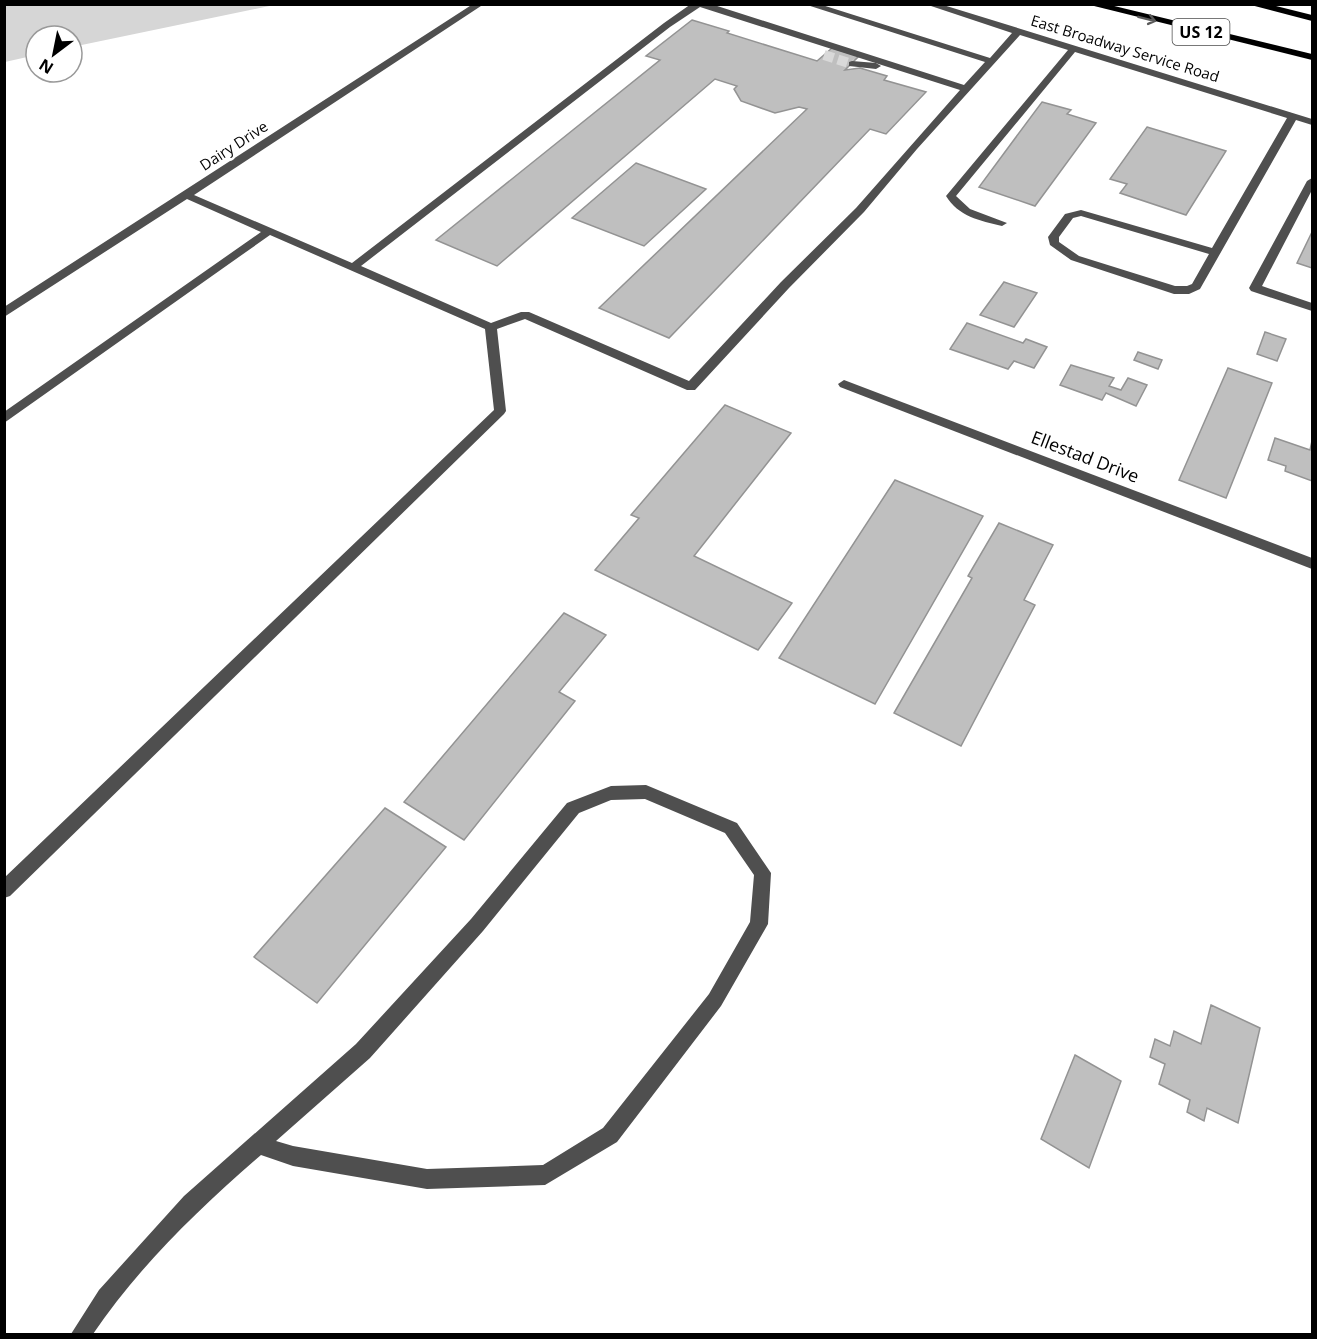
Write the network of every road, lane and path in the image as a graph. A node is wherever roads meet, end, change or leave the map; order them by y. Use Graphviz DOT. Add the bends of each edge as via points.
graph roads {
  1 [pos="480,4"];
  2 [pos="699,4"];
  3 [pos="808,4"];
  4 [pos="929,4"];
  5 [pos="1090,4"];
  6 [pos="1252,4"];
  7 [pos="1312,18"];
  8 [pos="1018,32"];
  9 [pos="811,40"];
  10 [pos="1073,49"];
  11 [pos="824,55"];
  12 [pos="1312,57"];
  13 [pos="991,61"];
  14 [pos="884,63"];
  15 [pos="852,64"];
  16 [pos="967,89"];
  17 [pos="1293,116"];
  18 [pos="1312,122"];
  19 [pos="1312,182"];
  20 [pos="186,195"];
  21 [pos="1002,223"];
  22 [pos="268,231"];
  23 [pos="1216,253"];
  24 [pos="353,267"];
  25 [pos="1312,307"];
  26 [pos="4,313"];
  27 [pos="491,327"];
  28 [pos="844,384"];
  29 [pos="4,419"];
  30 [pos="1312,564"];
  31 [pos="4,890"];
  32 [pos="258,1143"];
  33 [pos="81,1335"];
  1 -- 20 [label="street, Dairy Drive"];
  2 -- 9 [label="street"];
  2 -- 24 [label="street"];
  3 -- 13 [label="street"];
  4 -- 8 [label="street, East Broadway Service Road"];
  5 -- 12 [label="highway, US 12, one-way"];
  6 -- 7 [label="highway, US 12"];
  8 -- 10 [label="street, East Broadway Service Road"];
  8 -- 13 [label="street"];
  9 -- 11 [label="street"];
  9 -- 14 [label="street"];
  10 -- 17 [label="street, East Broadway Service Road"];
  10 -- 21 [label="street" via="951,196 963,210"];
  13 -- 16 [label="street"];
  14 -- 15 [label="street"];
  14 -- 16 [label="street"];
  16 -- 27 [label="street" via="860,210 691,387 525,315"];
  17 -- 18 [label="street, East Broadway Service Road"];
  17 -- 23 [label="street"];
  19 -- 25 [label="street" via="1256,288"];
  20 -- 22 [label="street"];
  20 -- 26 [label="street, Dairy Drive"];
  22 -- 24 [label="street"];
  22 -- 29 [label="street"];
  23 -- 23 [label="street" via="1197,286 1174,290 1076,258 1062,251 1053,237 1070,216 1081,213"];
  24 -- 27 [label="street"];
  27 -- 31 [label="street" via="500,411"];
  28 -- 30 [label="street, Ellestad Drive"];
  32 -- 32 [label="street" via="363,1051 477,925 573,808 611,794 646,792 731,828 763,873 759,924 715,1000 610,1135 545,1175 427,1179 293,1156"];
  32 -- 33 [label="street" via="191,1203 105,1297"];
}
